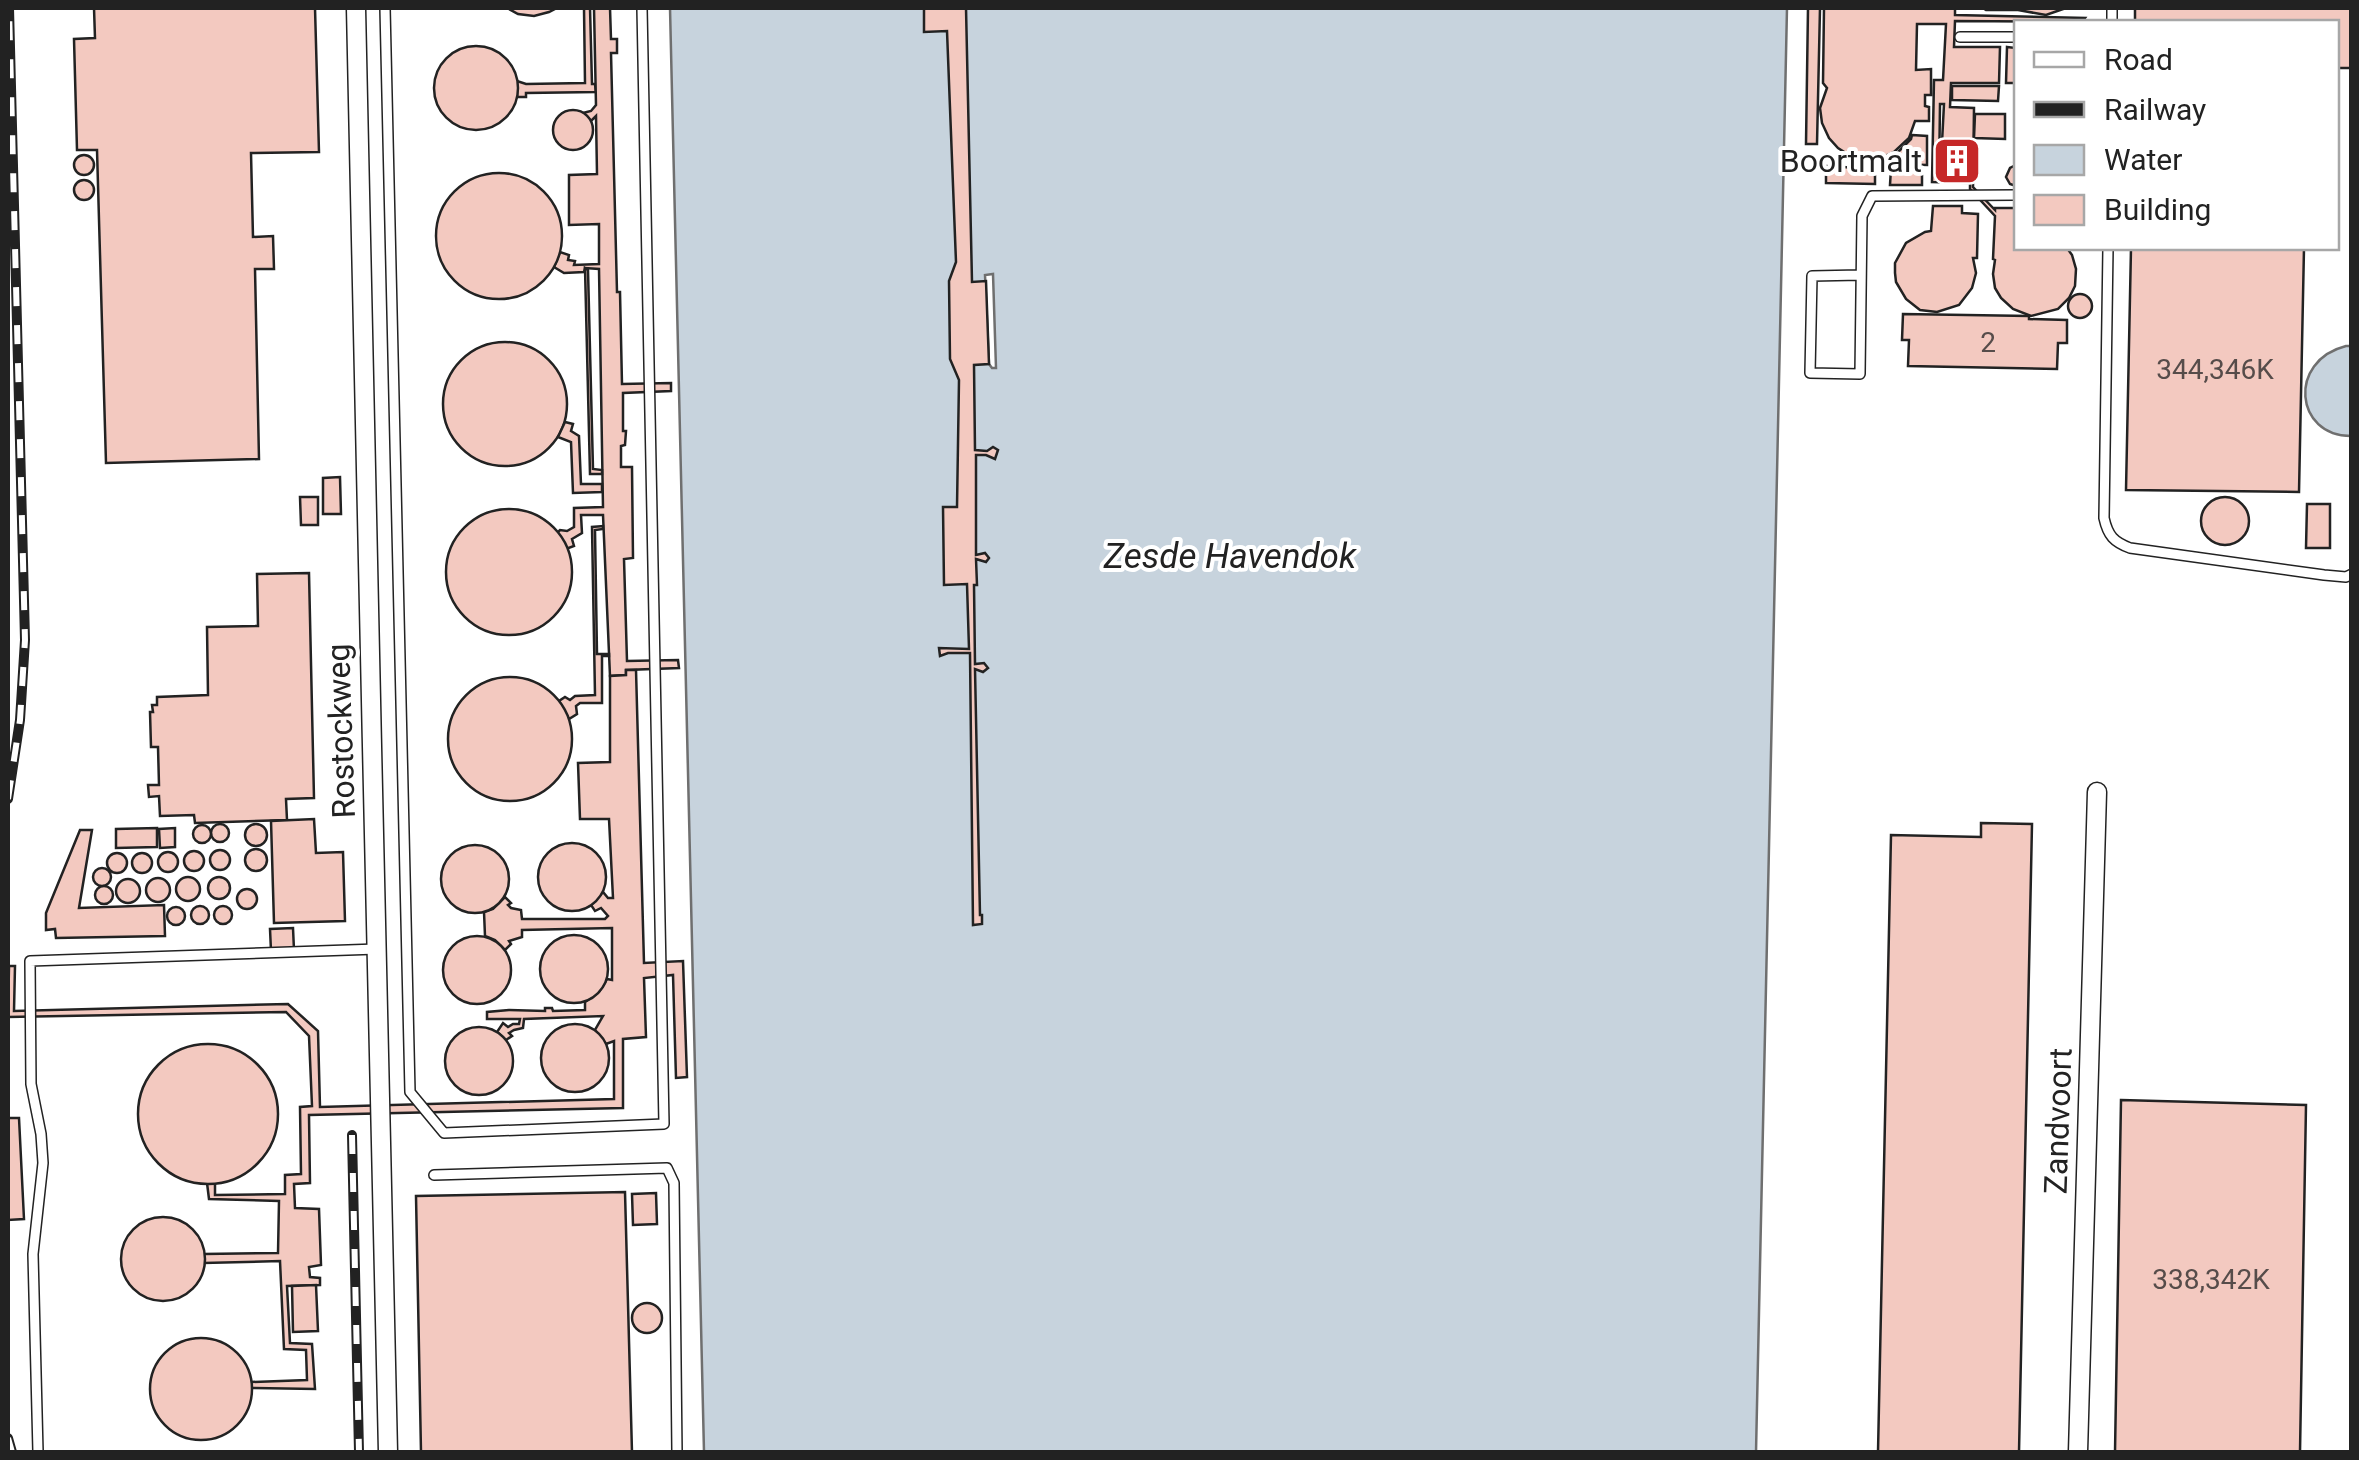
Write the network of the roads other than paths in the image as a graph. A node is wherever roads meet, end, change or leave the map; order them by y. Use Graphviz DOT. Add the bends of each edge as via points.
graph roads {
  1 [pos="356,8"];
  2 [pos="385,8"];
  3 [pos="642,8"];
  4 [pos="1960,36"];
  5 [pos="2014,36"];
  6 [pos="2014,195"];
  7 [pos="2108,250"];
  8 [pos="1860,275"];
  9 [pos="2352,574"];
  10 [pos="2097,792"];
  11 [pos="377,949"];
  12 [pos="434,1176"];
  13 [pos="38,1452"];
  14 [pos="388,1452"];
  15 [pos="677,1452"];
  16 [pos="2078,1452"];
  1 -- 11 [label="street, Rostockweg"];
  2 -- 3 [label="lane" via="410,1092 444,1133 664,1124"];
  4 -- 5 [label="lane"];
  6 -- 8 [label="lane" via="1872,196 1862,216"];
  7 -- 9 [label="lane" via="2107,532 2130,548"];
  8 -- 8 [label="lane" via="1812,276 1810,373 1860,374"];
  10 -- 16 [label="street, Zandvoort"];
  11 -- 13 [label="lane" via="30,961 31,1084 43,1164 34,1254"];
  11 -- 14 [label="street, Rostockweg"];
  12 -- 15 [label="lane" via="667,1168 674,1183"];
}
